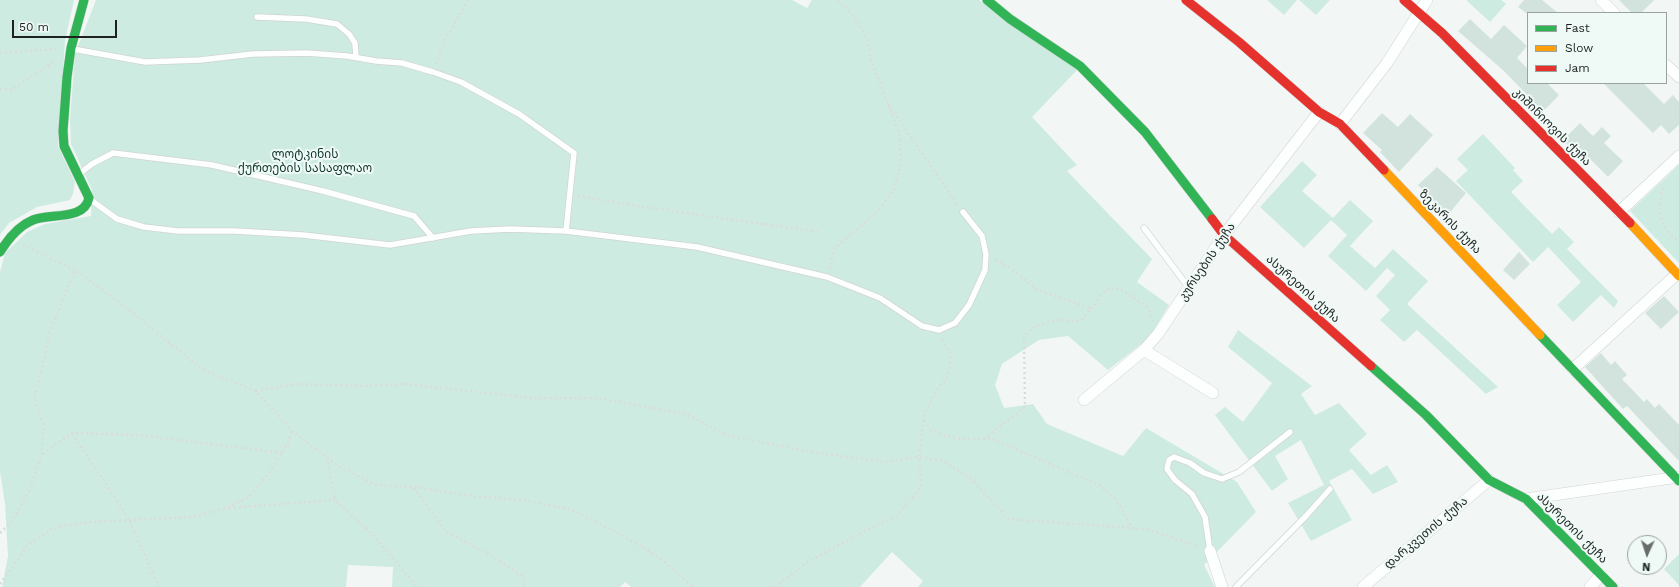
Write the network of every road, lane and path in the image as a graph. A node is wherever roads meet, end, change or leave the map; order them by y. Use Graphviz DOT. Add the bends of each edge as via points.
graph roads {
  1 [pos="84,0"];
  2 [pos="468,0"];
  3 [pos="838,0"];
  4 [pos="988,0"];
  5 [pos="1186,0"];
  6 [pos="1404,0"];
  7 [pos="1427,0"];
  8 [pos="1601,0"];
  9 [pos="1613,12"];
  10 [pos="1419,14"];
  11 [pos="257,17"];
  12 [pos="71,48"];
  13 [pos="0,53"];
  14 [pos="356,57"];
  15 [pos="1667,65"];
  16 [pos="433,72"];
  17 [pos="1679,78"];
  18 [pos="0,89"];
  19 [pos="885,100"];
  20 [pos="1319,112"];
  21 [pos="1340,124"];
  22 [pos="1679,156"];
  23 [pos="78,175"];
  24 [pos="1664,186"];
  25 [pos="570,194"];
  26 [pos="89,198"];
  27 [pos="963,212"];
  28 [pos="1619,212"];
  29 [pos="1144,228"];
  30 [pos="566,231"];
  31 [pos="820,232"];
  32 [pos="1224,235"];
  33 [pos="8,238"];
  34 [pos="433,238"];
  35 [pos="1679,242"];
  36 [pos="0,252"];
  37 [pos="986,254"];
  38 [pos="75,270"];
  39 [pos="1678,275"];
  40 [pos="827,277"];
  41 [pos="1189,288"];
  42 [pos="1092,309"];
  43 [pos="931,328"];
  44 [pos="1158,334"];
  45 [pos="1144,350"];
  46 [pos="1573,369"];
  47 [pos="256,391"];
  48 [pos="1213,393"];
  49 [pos="1084,400"];
  50 [pos="924,421"];
  51 [pos="292,431"];
  52 [pos="1290,432"];
  53 [pos="71,433"];
  54 [pos="984,439"];
  55 [pos="282,453"];
  56 [pos="42,454"];
  57 [pos="327,457"];
  58 [pos="919,457"];
  59 [pos="1678,479"];
  60 [pos="1489,480"];
  61 [pos="414,487"];
  62 [pos="1330,489"];
  63 [pos="1526,499"];
  64 [pos="335,500"];
  65 [pos="227,508"];
  66 [pos="129,520"];
  67 [pos="1132,528"];
  68 [pos="0,533"];
  69 [pos="1210,551"];
  70 [pos="1601,575"];
  71 [pos="0,584"];
  72 [pos="159,587"];
  73 [pos="417,587"];
  74 [pos="525,587"];
  75 [pos="693,587"];
  76 [pos="775,587"];
  77 [pos="1222,587"];
  78 [pos="1236,587"];
  79 [pos="1363,587"];
  80 [pos="1590,587"];
  81 [pos="1613,587"];
  1 -- 12 [label="street"];
  2 -- 16 [label="path" via="445,40"];
  3 -- 19 [label="path" via="854,16 868,40 871,60"];
  4 -- 32 [label="street, ასურეთის ქუჩა" via="1010,19 1080,66 1145,132"];
  5 -- 20 [label="street, ზეკარის ქუჩა" via="1239,42"];
  6 -- 10 [label="street, კიშინიოვის ქუჩა"];
  7 -- 10 [label="street"];
  8 -- 9 [label="street"];
  10 -- 21 [label="street" via="1387,63"];
  10 -- 28 [label="street, კიშინიოვის ქუჩა" via="1442,33"];
  11 -- 14 [label="lane" via="306,19 337,24 355,43"];
  12 -- 13 [label="path"];
  12 -- 14 [label="lane" via="145,62 307,52"];
  12 -- 18 [label="path" via="11,90"];
  12 -- 23 [label="street" via="63,131 64,146"];
  14 -- 16 [label="lane" via="402,63"];
  15 -- 17 [label="street"];
  16 -- 25 [label="lane" via="461,82 519,114 574,153"];
  19 -- 27 [label="path"];
  19 -- 40 [label="path" via="899,133 901,163 894,189 878,211 835,248"];
  20 -- 21 [label="street, ზეკარის ქუჩა"];
  20 -- 32 [label="street, კურსების ქუჩა"];
  21 -- 46 [label="street, ზეკარის ქუჩა"];
  22 -- 28 [label="street"];
  23 -- 26 [label="street"];
  23 -- 34 [label="lane" via="113,153 212,165 414,216"];
  24 -- 35 [label="path" via="1660,204 1661,217 1665,228"];
  25 -- 30 [label="lane"];
  25 -- 31 [label="path"];
  26 -- 33 [label="street" via="88,205 83,210 28,222"];
  26 -- 34 [label="lane" via="117,219 151,228 303,235 390,245"];
  27 -- 37 [label="lane" via="982,236"];
  28 -- 39 [label="street, კიშინიოვის ქუჩა"];
  29 -- 41 [label="lane"];
  30 -- 34 [label="lane" via="471,231"];
  30 -- 40 [label="lane" via="697,247"];
  32 -- 41 [label="street, კურსების ქუჩა"];
  32 -- 60 [label="street, ასურეთის ქუჩა" via="1426,415"];
  33 -- 36 [label="street"];
  33 -- 38 [label="path"];
  37 -- 42 [label="path" via="1038,290"];
  37 -- 43 [label="lane" via="985,270 969,305 955,323 940,330"];
  38 -- 47 [label="path" via="203,370"];
  38 -- 56 [label="path" via="49,334 34,398 44,426"];
  39 -- 46 [label="street"];
  40 -- 43 [label="lane" via="880,298 922,326"];
  41 -- 44 [label="street, კურსების ქუჩა"];
  42 -- 44 [label="path" via="1100,295 1111,287 1124,291 1147,307"];
  42 -- 54 [label="path" via="1080,321 1054,320 1032,328 1024,338 1025,407"];
  43 -- 50 [label="path" via="951,355 948,376 924,414"];
  44 -- 45 [label="street, კურსების ქუჩა"];
  45 -- 48 [label="street"];
  45 -- 49 [label="street, კურსების ქუჩა"];
  46 -- 59 [label="street, ზეკარის ქუჩა"];
  47 -- 51 [label="path"];
  47 -- 58 [label="path" via="295,384 406,384 531,398 597,398 686,414 729,436 817,453 887,462"];
  50 -- 54 [label="path" via="931,430 945,436"];
  50 -- 58 [label="path"];
  51 -- 55 [label="path"];
  51 -- 57 [label="path"];
  52 -- 69 [label="lane" via="1239,472 1222,479 1204,473 1190,463 1174,457 1169,460 1167,469 1175,480 1192,494 1205,517"];
  53 -- 55 [label="path" via="137,434"];
  53 -- 56 [label="path"];
  53 -- 66 [label="path"];
  54 -- 67 [label="path" via="992,439 1100,486 1116,500"];
  55 -- 65 [label="path" via="272,470 249,497"];
  56 -- 68 [label="path" via="29,491 13,520"];
  57 -- 61 [label="path" via="343,469 376,486"];
  57 -- 64 [label="path"];
  58 -- 67 [label="path" via="943,461 970,478 1008,519"];
  58 -- 76 [label="path" via="921,487 896,516 806,563"];
  59 -- 63 [label="street"];
  60 -- 63 [label="street, ასურეთის ქუჩა"];
  60 -- 79 [label="street, დარკვეთის ქუჩა"];
  61 -- 74 [label="path" via="446,532 492,556 522,576"];
  61 -- 75 [label="path" via="522,500 570,509 656,555"];
  62 -- 78 [label="lane"];
  63 -- 70 [label="street, ასურეთის ქუჩა"];
  64 -- 65 [label="path"];
  64 -- 73 [label="path" via="372,534"];
  65 -- 66 [label="path" via="191,517"];
  66 -- 71 [label="path" via="89,522 53,528 28,546"];
  66 -- 72 [label="path"];
  67 -- 69 [label="path" via="1147,529"];
  69 -- 77 [label="street"];
  70 -- 80 [label="street"];
  70 -- 81 [label="street, ასურეთის ქუჩა"];
}
